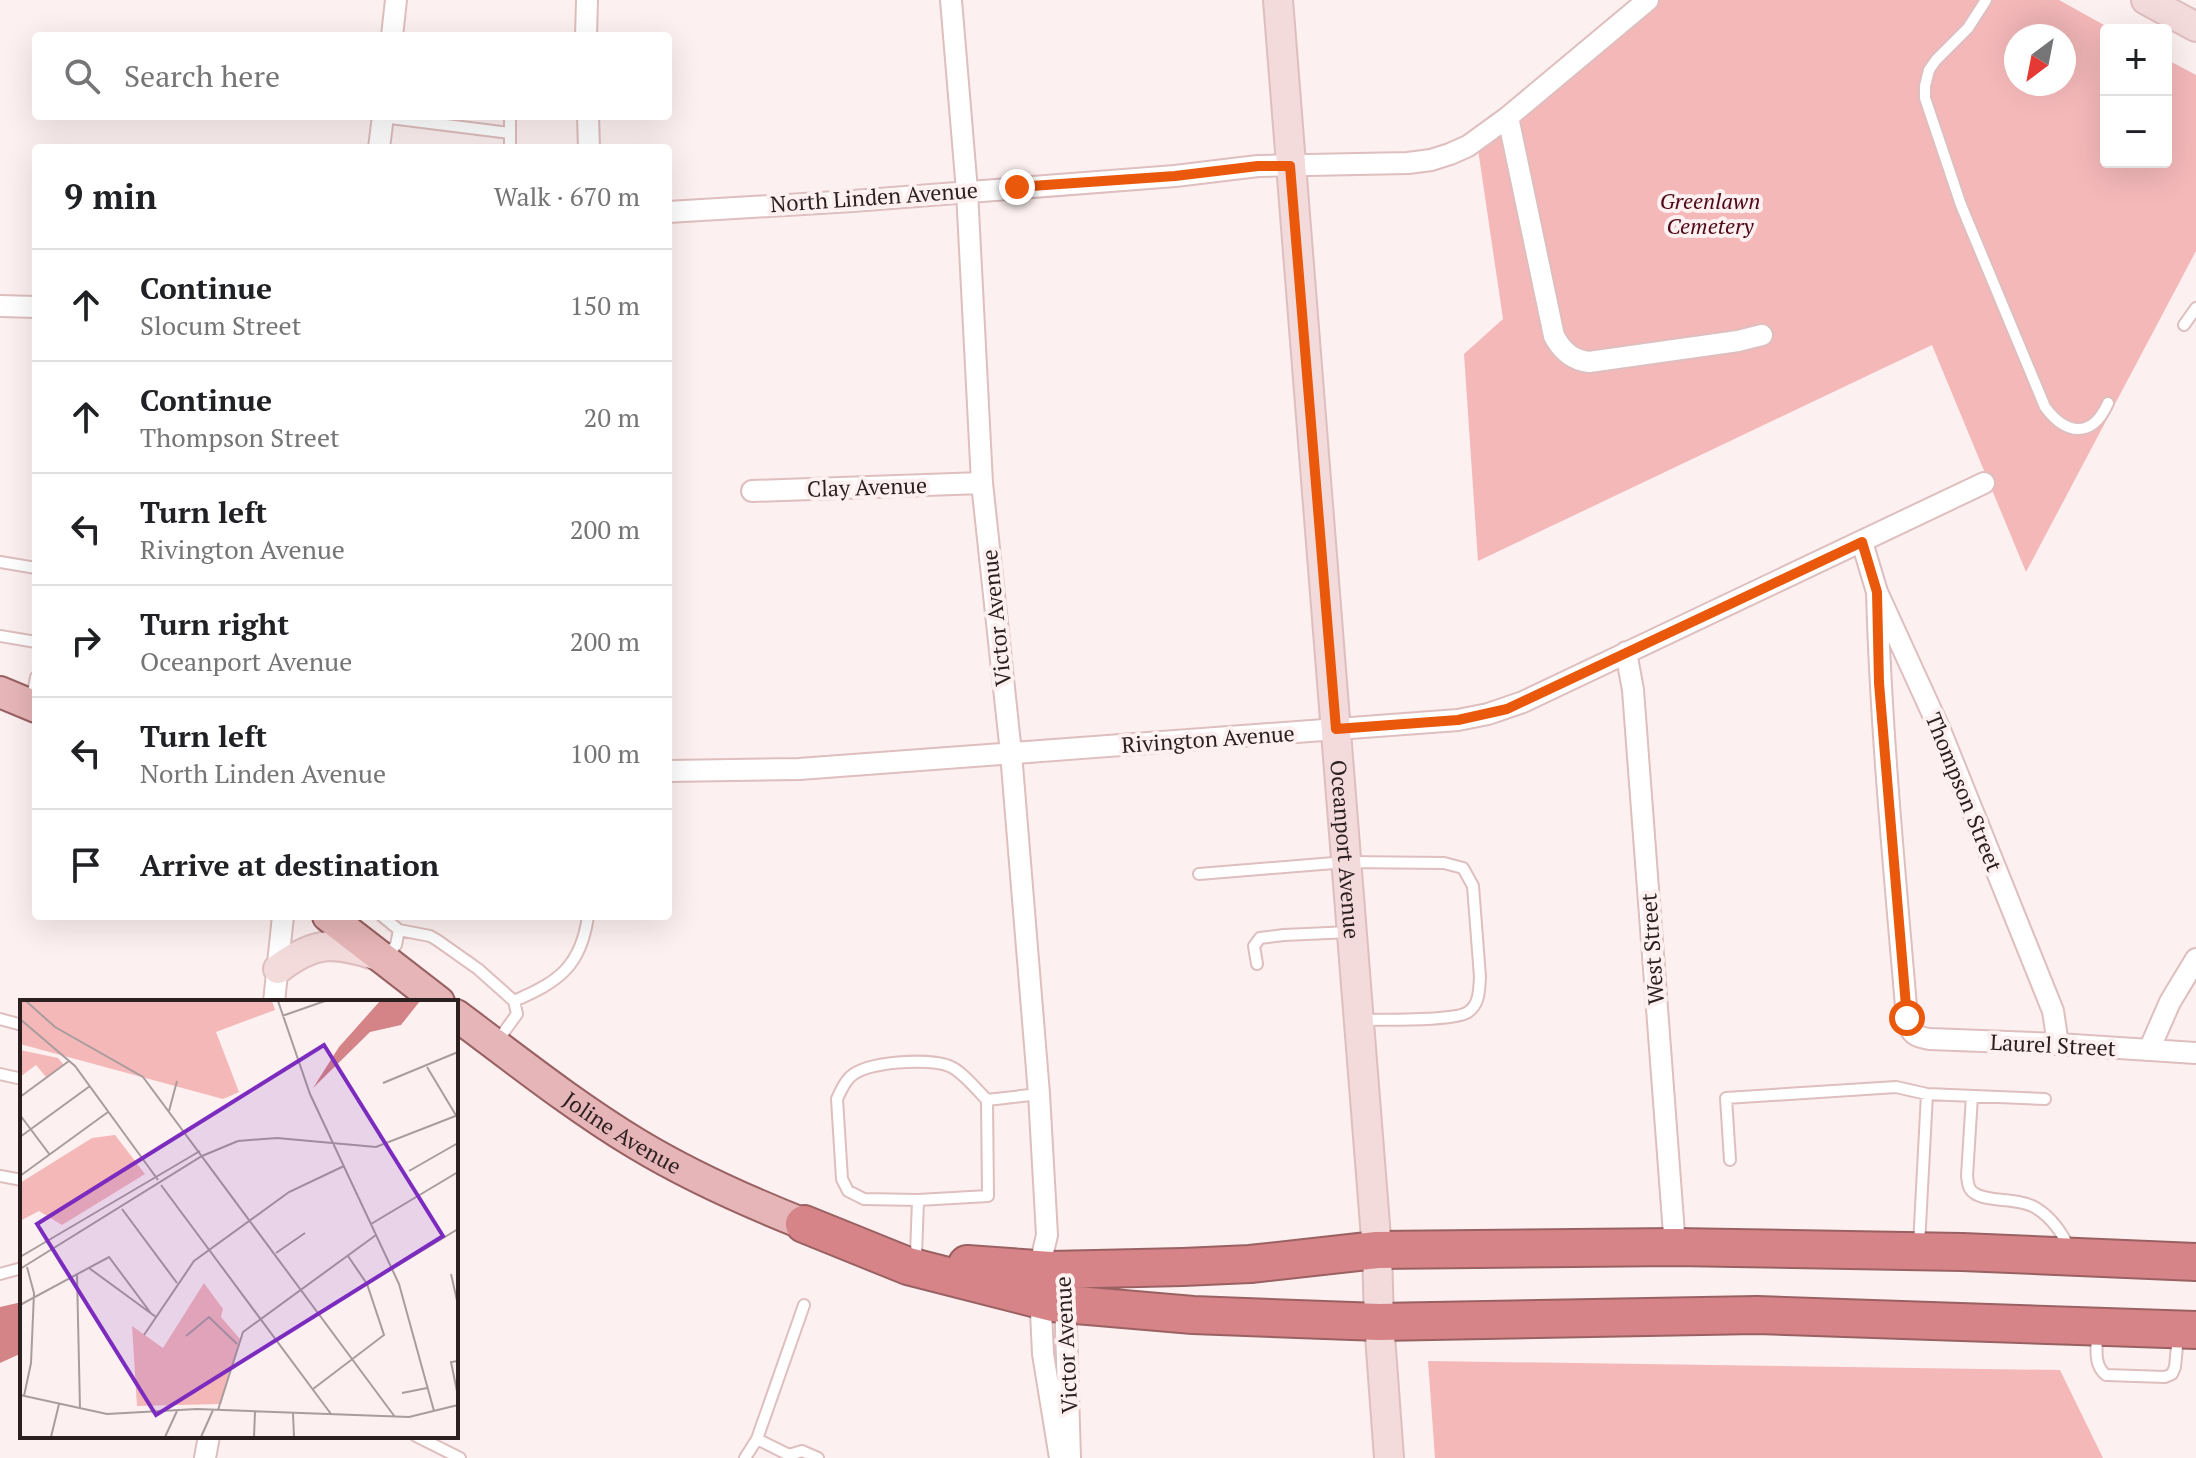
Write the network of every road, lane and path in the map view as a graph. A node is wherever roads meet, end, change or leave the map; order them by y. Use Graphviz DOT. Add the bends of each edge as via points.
graph roads {
  1 [pos="396,0"];
  2 [pos="587,0"];
  3 [pos="951,0"];
  4 [pos="1278,0"];
  5 [pos="1648,0"];
  6 [pos="1986,0"];
  7 [pos="2146,0"];
  8 [pos="2196,27"];
  9 [pos="392,32"];
  10 [pos="586,32"];
  11 [pos="1508,117"];
  12 [pos="382,120"];
  13 [pos="412,120"];
  14 [pos="510,120"];
  15 [pos="588,120"];
  16 [pos="510,133"];
  17 [pos="379,144"];
  18 [pos="510,144"];
  19 [pos="589,144"];
  20 [pos="1290,166"];
  21 [pos="967,191"];
  22 [pos="672,212"];
  23 [pos="0,306"];
  24 [pos="32,307"];
  25 [pos="2196,308"];
  26 [pos="2184,325"];
  27 [pos="1762,335"];
  28 [pos="2108,403"];
  29 [pos="982,483"];
  30 [pos="1984,483"];
  31 [pos="752,491"];
  32 [pos="1862,542"];
  33 [pos="0,562"];
  34 [pos="32,567"];
  35 [pos="1877,592"];
  36 [pos="0,636"];
  37 [pos="32,641"];
  38 [pos="1626,652"];
  39 [pos="0,692"];
  40 [pos="32,696"];
  41 [pos="1336,729"];
  42 [pos="1011,753"];
  43 [pos="672,771"];
  44 [pos="1346,862"];
  45 [pos="1199,874"];
  46 [pos="283,920"];
  47 [pos="333,920"];
  48 [pos="387,920"];
  49 [pos="588,920"];
  50 [pos="399,930"];
  51 [pos="1352,931"];
  52 [pos="380,958"];
  53 [pos="2196,959"];
  54 [pos="1257,964"];
  55 [pos="278,969"];
  56 [pos="274,1000"];
  57 [pos="436,1000"];
  58 [pos="514,1001"];
  59 [pos="458,1016"];
  60 [pos="0,1019"];
  61 [pos="1359,1020"];
  62 [pos="20,1024"];
  63 [pos="495,1044"];
  64 [pos="2058,1044"];
  65 [pos="2149,1050"];
  66 [pos="2196,1053"];
  67 [pos="0,1074"];
  68 [pos="20,1079"];
  69 [pos="1039,1094"];
  70 [pos="1927,1094"];
  71 [pos="1972,1096"];
  72 [pos="2045,1099"];
  73 [pos="987,1100"];
  74 [pos="1730,1160"];
  75 [pos="0,1176"];
  76 [pos="20,1180"];
  77 [pos="918,1200"];
  78 [pos="804,1224"];
  79 [pos="1675,1247"];
  80 [pos="1377,1250"];
  81 [pos="1918,1251"];
  82 [pos="916,1255"];
  83 [pos="2074,1256"];
  84 [pos="2196,1262"];
  85 [pos="20,1269"];
  86 [pos="0,1274"];
  87 [pos="1051,1276"];
  88 [pos="804,1305"];
  89 [pos="1379,1322"];
  90 [pos="2097,1326"];
  91 [pos="2188,1330"];
  92 [pos="209,1438"];
  93 [pos="420,1438"];
  94 [pos="757,1439"];
  95 [pos="788,1456"];
  96 [pos="749,1457"];
  97 [pos="205,1458"];
  98 [pos="460,1458"];
  99 [pos="818,1458"];
  100 [pos="1060,1458"];
  101 [pos="1070,1458"];
  102 [pos="1389,1458"];
  1 -- 9 [label="street"];
  2 -- 10 [label="street"];
  3 -- 21 [label="street, Victor Avenue"];
  4 -- 20 [label="street, Oceanport Avenue"];
  5 -- 11 [label="street, North Linden Avenue"];
  6 -- 28 [label="lane" via="1929,70 1928,110 1961,205 2045,407 2077,430 2097,419"];
  7 -- 8 [label="street"];
  11 -- 20 [label="street, North Linden Avenue" via="1468,146 1431,160"];
  11 -- 27 [label="street" via="1554,336 1570,356 1589,362"];
  12 -- 17 [label="street"];
  13 -- 16 [label="lane"];
  14 -- 16 [label="lane"];
  15 -- 19 [label="street"];
  16 -- 18 [label="lane"];
  20 -- 21 [label="street, North Linden Avenue"];
  20 -- 41 [label="street, Oceanport Avenue"];
  21 -- 22 [label="street, North Linden Avenue"];
  21 -- 29 [label="street, Victor Avenue"];
  23 -- 24 [label="street"];
  25 -- 26 [label="lane"];
  29 -- 31 [label="street, Clay Avenue"];
  29 -- 42 [label="street, Victor Avenue"];
  30 -- 32 [label="street, Rivington Avenue"];
  32 -- 35 [label="street, Thompson Street"];
  32 -- 38 [label="street, Rivington Avenue"];
  33 -- 34 [label="lane"];
  35 -- 64 [label="street, Thompson Street" via="1940,730 2047,996"];
  35 -- 64 [label="street, Laurel Street" via="1883,735 1912,1034"];
  36 -- 37 [label="lane"];
  38 -- 41 [label="street, Rivington Avenue" via="1488,714"];
  38 -- 79 [label="street, West Street"];
  39 -- 40 [label="main road"];
  41 -- 42 [label="street, Rivington Avenue"];
  41 -- 44 [label="street, Oceanport Avenue"];
  42 -- 43 [label="street, Rivington Avenue" via="799,769"];
  42 -- 69 [label="street, Victor Avenue"];
  44 -- 45 [label="lane"];
  44 -- 51 [label="street, Oceanport Avenue"];
  44 -- 61 [label="lane" via="1454,864 1470,878 1475,909 1479,990 1469,1012"];
  46 -- 55 [label="street"];
  47 -- 52 [label="main road"];
  48 -- 50 [label="lane"];
  49 -- 58 [label="lane" via="579,952 569,966 547,987"];
  50 -- 52 [label="lane" via="396,945"];
  50 -- 58 [label="lane" via="437,940"];
  51 -- 54 [label="lane" via="1260,938 1254,946"];
  51 -- 61 [label="street, Oceanport Avenue"];
  52 -- 55 [label="street" via="335,945 297,955"];
  52 -- 57 [label="main road"];
  53 -- 65 [label="street"];
  55 -- 56 [label="street"];
  58 -- 63 [label="lane" via="517,1014"];
  59 -- 63 [label="main road, Joline Avenue"];
  60 -- 62 [label="lane"];
  61 -- 80 [label="street, Oceanport Avenue"];
  63 -- 78 [label="main road, Joline Avenue" via="636,1144 701,1180"];
  64 -- 65 [label="street, Laurel Street"];
  65 -- 66 [label="street, Laurel Street"];
  67 -- 68 [label="lane"];
  69 -- 73 [label="lane"];
  69 -- 87 [label="street, Victor Avenue"];
  70 -- 71 [label="lane"];
  70 -- 74 [label="lane" via="1896,1087 1726,1098"];
  70 -- 81 [label="lane"];
  71 -- 72 [label="lane"];
  71 -- 83 [label="lane" via="1969,1187 1983,1197 2035,1207 2051,1219"];
  73 -- 77 [label="lane" via="988,1196"];
  73 -- 77 [label="lane" via="952,1067 925,1061 871,1067 850,1077 837,1099 842,1179 848,1191 864,1199"];
  75 -- 76 [label="lane"];
  77 -- 82 [label="lane"];
  78 -- 82 [label="highway"];
  78 -- 87 [label="highway" via="908,1266"];
  79 -- 80 [label="highway"];
  79 -- 81 [label="highway"];
  80 -- 87 [label="highway"];
  80 -- 89 [label="street, Oceanport Avenue"];
  81 -- 83 [label="highway"];
  82 -- 87 [label="highway"];
  83 -- 84 [label="highway"];
  85 -- 86 [label="lane"];
  87 -- 89 [label="highway" via="1193,1315"];
  87 -- 100 [label="street, Victor Avenue" via="1043,1354"];
  87 -- 101 [label="street, Victor Avenue"];
  88 -- 94 [label="lane"];
  89 -- 90 [label="highway" via="1757,1315"];
  89 -- 102 [label="street, Oceanport Avenue"];
  90 -- 91 [label="highway"];
  90 -- 91 [label="lane" via="2097,1363 2106,1375 2172,1374"];
  92 -- 97 [label="street"];
  93 -- 98 [label="lane"];
  94 -- 95 [label="lane"];
  94 -- 96 [label="lane"];
  95 -- 99 [label="lane" via="802,1451"];
}
